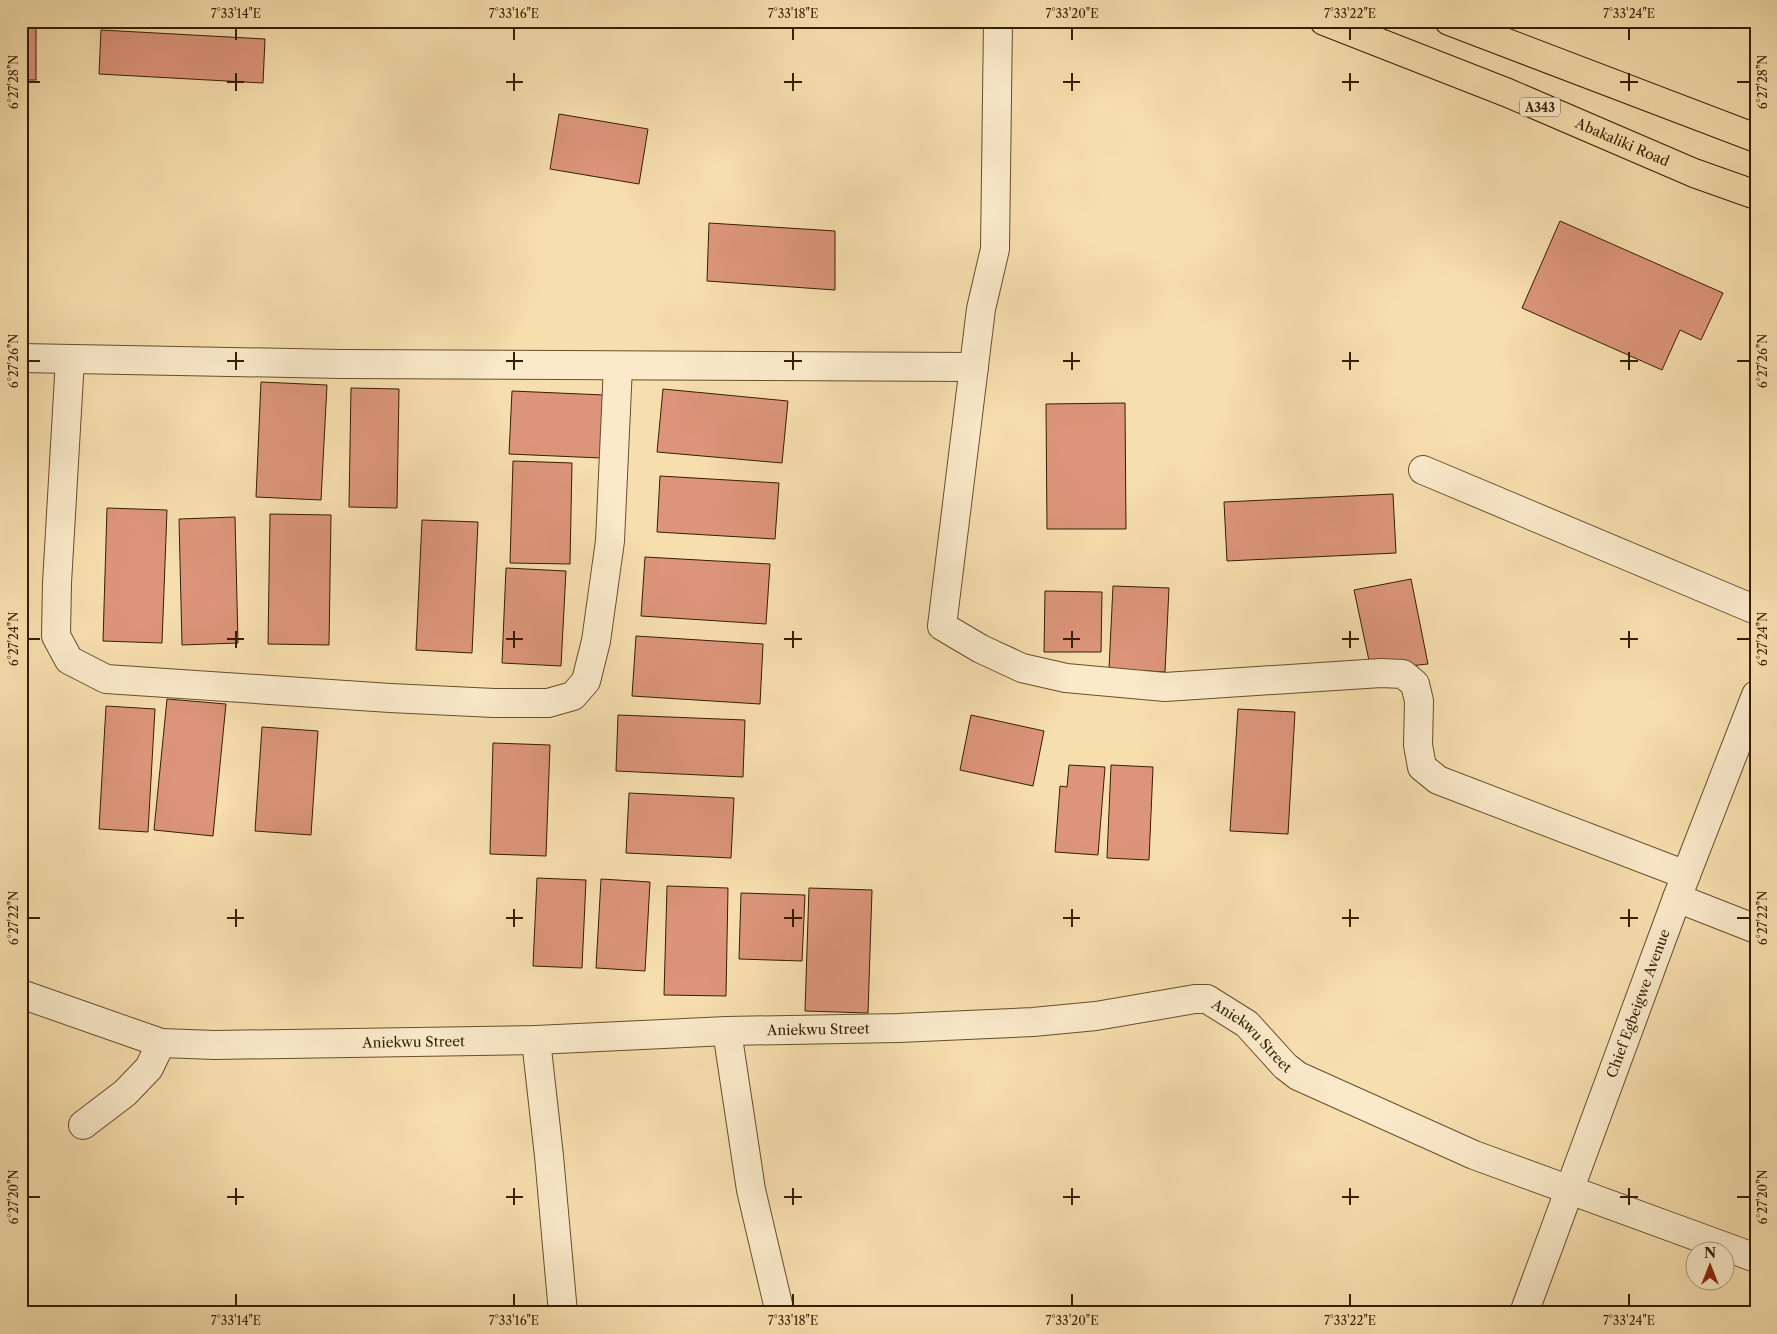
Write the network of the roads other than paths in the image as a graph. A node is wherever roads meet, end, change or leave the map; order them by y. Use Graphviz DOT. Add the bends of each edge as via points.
graph roads {
  1 [pos="998,21"];
  2 [pos="1324,21"];
  3 [pos="1450,21"];
  4 [pos="1756,138"];
  5 [pos="1756,195"];
  6 [pos="21,358"];
  7 [pos="70,359"];
  8 [pos="618,366"];
  9 [pos="974,367"];
  10 [pos="1422,470"];
  11 [pos="1756,610"];
  12 [pos="1756,695"];
  13 [pos="1681,887"];
  14 [pos="1756,929"];
  15 [pos="21,994"];
  16 [pos="727,1031"];
  17 [pos="536,1040"];
  18 [pos="161,1043"];
  19 [pos="83,1125"];
  20 [pos="1569,1190"];
  21 [pos="1756,1258"];
  22 [pos="563,1313"];
  23 [pos="780,1313"];
  24 [pos="1524,1313"];
  1 -- 9 [label="street" via="995,249 981,309"];
  2 -- 5 [label="highway, Abakaliki Road / A343" via="1508,93 1694,173"];
  3 -- 4 [label="highway"];
  6 -- 7 [label="street"];
  7 -- 8 [label="street"];
  7 -- 8 [label="street" via="56,636 69,660 106,679 503,703 548,703 573,696 586,681 596,641 610,541"];
  8 -- 9 [label="street"];
  9 -- 13 [label="street" via="942,626 1022,668 1066,678 1165,687 1403,674 1414,684 1419,701 1418,744 1422,767 1438,780"];
  10 -- 11 [label="street"];
  12 -- 13 [label="street, Chief Egbeigwe Avenue"];
  13 -- 14 [label="street"];
  13 -- 20 [label="street, Chief Egbeigwe Avenue"];
  15 -- 18 [label="street, Aniekwu Street"];
  16 -- 17 [label="street, Aniekwu Street"];
  16 -- 20 [label="street, Aniekwu Street" via="1033,1022 1207,999 1248,1024 1298,1076 1474,1155"];
  16 -- 23 [label="street" via="751,1190"];
  17 -- 18 [label="street, Aniekwu Street"];
  17 -- 22 [label="street"];
  18 -- 19 [label="street" via="149,1068 125,1093"];
  20 -- 21 [label="street, Aniekwu Street"];
  20 -- 24 [label="street, Chief Egbeigwe Avenue"];
}
